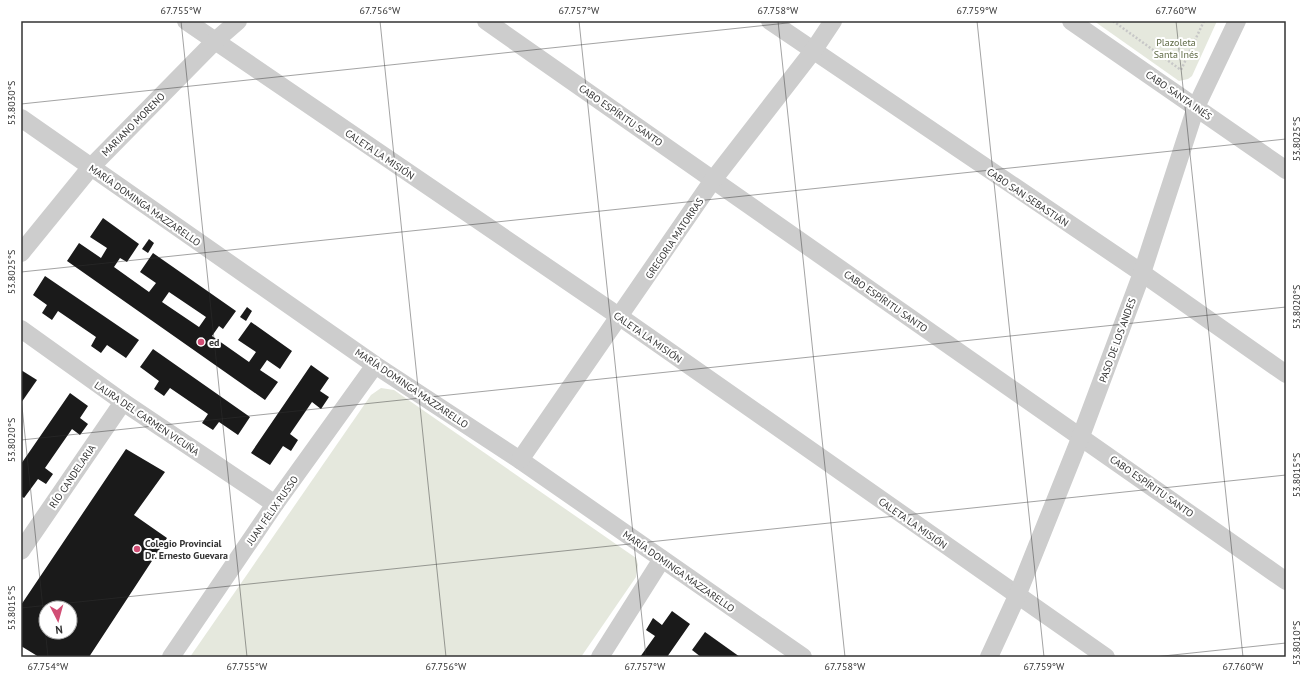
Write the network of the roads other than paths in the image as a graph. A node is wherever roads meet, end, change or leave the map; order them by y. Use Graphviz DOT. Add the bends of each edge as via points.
graph roads {
  1 [pos="186,21"];
  2 [pos="238,21"];
  3 [pos="486,21"];
  4 [pos="770,21"];
  5 [pos="833,21"];
  6 [pos="1071,21"];
  7 [pos="1237,21"];
  8 [pos="215,41"];
  9 [pos="813,52"];
  10 [pos="1196,107"];
  11 [pos="21,118"];
  12 [pos="91,168"];
  13 [pos="1286,170"];
  14 [pos="713,180"];
  15 [pos="21,253"];
  16 [pos="1142,273"];
  17 [pos="620,317"];
  18 [pos="21,329"];
  19 [pos="375,365"];
  20 [pos="1286,374"];
  21 [pos="123,402"];
  22 [pos="1081,436"];
  23 [pos="520,460"];
  24 [pos="275,504"];
  25 [pos="21,551"];
  26 [pos="662,559"];
  27 [pos="1286,581"];
  28 [pos="1017,596"];
  29 [pos="171,657"];
  30 [pos="600,657"];
  31 [pos="803,657"];
  32 [pos="989,657"];
  33 [pos="1106,657"];
  1 -- 8 [label="street, CALETA LA MISIÓN"];
  2 -- 8 [label="street, MARIANO MORENO"];
  3 -- 14 [label="street, CABO ESPÍRITU SANTO"];
  4 -- 9 [label="street, CABO SAN SEBASTIÁN"];
  5 -- 9 [label="street, GREGORIA MATORRAS"];
  6 -- 10 [label="street, CABO SANTA INÉS"];
  7 -- 10 [label="street, PASO DE LOS ANDES"];
  8 -- 12 [label="street, MARIANO MORENO"];
  8 -- 17 [label="street, CALETA LA MISIÓN"];
  9 -- 14 [label="street, GREGORIA MATORRAS"];
  9 -- 16 [label="street, CABO SAN SEBASTIÁN"];
  10 -- 13 [label="street, CABO SANTA INÉS"];
  10 -- 16 [label="street, PASO DE LOS ANDES"];
  11 -- 12 [label="street, MARÍA DOMINGA MAZZARELLO"];
  12 -- 15 [label="street, MARIANO MORENO"];
  12 -- 19 [label="street, MARÍA DOMINGA MAZZARELLO"];
  14 -- 17 [label="street, GREGORIA MATORRAS"];
  14 -- 22 [label="street, CABO ESPÍRITU SANTO"];
  16 -- 20 [label="street, CABO SAN SEBASTIÁN"];
  16 -- 22 [label="street, PASO DE LOS ANDES"];
  17 -- 23 [label="street, GREGORIA MATORRAS"];
  17 -- 28 [label="street, CALETA LA MISIÓN"];
  18 -- 21 [label="street, LAURA DEL CARMEN VICUÑA"];
  19 -- 23 [label="street, MARÍA DOMINGA MAZZARELLO"];
  19 -- 24 [label="street, JUAN FÉLIX RUSSO"];
  21 -- 24 [label="street, LAURA DEL CARMEN VICUÑA"];
  21 -- 25 [label="street, RÍO CANDELARIA"];
  22 -- 27 [label="street, CABO ESPÍRITU SANTO"];
  22 -- 28 [label="street, PASO DE LOS ANDES"];
  23 -- 26 [label="street, MARÍA DOMINGA MAZZARELLO"];
  24 -- 29 [label="street, JUAN FÉLIX RUSSO"];
  26 -- 30 [label="street"];
  26 -- 31 [label="street, MARÍA DOMINGA MAZZARELLO"];
  28 -- 32 [label="street, PASO DE LOS ANDES"];
  28 -- 33 [label="street, CALETA LA MISIÓN"];
}
